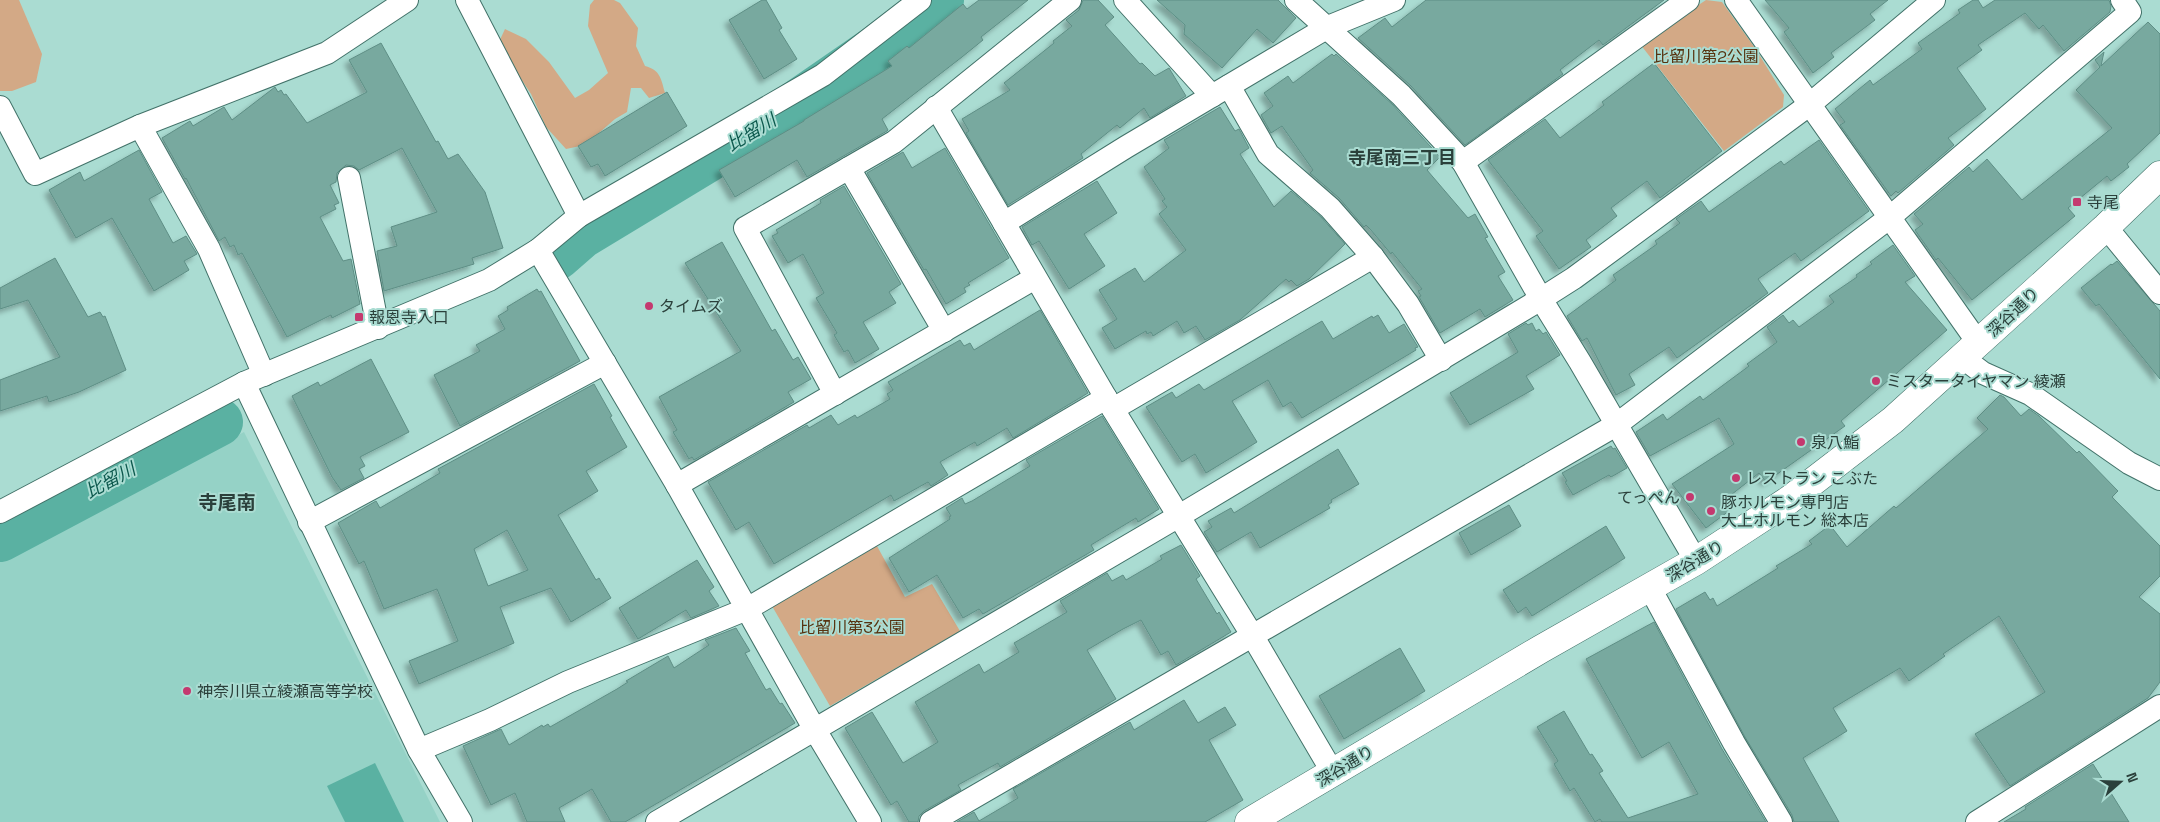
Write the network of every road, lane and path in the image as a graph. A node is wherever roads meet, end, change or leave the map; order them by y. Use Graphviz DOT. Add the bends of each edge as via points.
graph roads {
  1 [pos="407,0"];
  2 [pos="467,0"];
  3 [pos="920,0"];
  4 [pos="1070,0"];
  5 [pos="1125,0"];
  6 [pos="1296,0"];
  7 [pos="1394,0"];
  8 [pos="1688,0"];
  9 [pos="1736,0"];
  10 [pos="1934,0"];
  11 [pos="2122,0"];
  12 [pos="1328,27"];
  13 [pos="1221,91"];
  14 [pos="1809,105"];
  15 [pos="0,107"];
  16 [pos="936,107"];
  17 [pos="140,126"];
  18 [pos="1464,162"];
  19 [pos="849,168"];
  20 [pos="2160,175"];
  21 [pos="349,178"];
  22 [pos="579,216"];
  23 [pos="1889,218"];
  24 [pos="1004,223"];
  25 [pos="2106,227"];
  26 [pos="538,250"];
  27 [pos="1373,257"];
  28 [pos="1036,278"];
  29 [pos="2160,293"];
  30 [pos="1541,299"];
  31 [pos="378,328"];
  32 [pos="944,331"];
  33 [pos="1971,351"];
  34 [pos="1441,360"];
  35 [pos="606,363"];
  36 [pos="254,379"];
  37 [pos="835,394"];
  38 [pos="1110,403"];
  39 [pos="1616,424"];
  40 [pos="2160,479"];
  41 [pos="677,484"];
  42 [pos="0,512"];
  43 [pos="1179,516"];
  44 [pos="309,522"];
  45 [pos="1696,562"];
  46 [pos="1650,588"];
  47 [pos="747,609"];
  48 [pos="1252,635"];
  49 [pos="2160,706"];
  50 [pos="815,730"];
  51 [pos="419,750"];
  52 [pos="1333,773"];
  53 [pos="461,822"];
  54 [pos="657,822"];
  55 [pos="870,822"];
  56 [pos="931,822"];
  57 [pos="1249,822"];
  58 [pos="1781,822"];
  59 [pos="1977,822"];
  1 -- 17 [label="street" via="327,53"];
  2 -- 22 [label="street"];
  3 -- 22 [label="street" via="823,75"];
  4 -- 16 [label="street"];
  5 -- 13 [label="street"];
  6 -- 12 [label="street"];
  7 -- 12 [label="street"];
  8 -- 18 [label="street"];
  9 -- 14 [label="street"];
  10 -- 14 [label="street"];
  11 -- 23 [label="street" via="2130,12"];
  12 -- 13 [label="street"];
  12 -- 18 [label="street" via="1401,95"];
  13 -- 24 [label="street"];
  13 -- 27 [label="street" via="1268,154 1330,208"];
  14 -- 23 [label="street"];
  14 -- 30 [label="street"];
  15 -- 17 [label="street" via="35,174"];
  16 -- 19 [label="street" via="894,142"];
  16 -- 24 [label="street"];
  17 -- 36 [label="street" via="209,249"];
  18 -- 30 [label="street"];
  19 -- 32 [label="street"];
  19 -- 37 [label="street" via="745,228"];
  20 -- 25 [label="street, 深谷通り"];
  21 -- 31 [label="street"];
  22 -- 26 [label="street"];
  23 -- 33 [label="street"];
  23 -- 39 [label="street"];
  24 -- 28 [label="street"];
  25 -- 29 [label="street"];
  25 -- 33 [label="street, 深谷通り"];
  26 -- 31 [label="street" via="488,280"];
  26 -- 35 [label="street"];
  27 -- 34 [label="street" via="1408,304"];
  27 -- 38 [label="street"];
  28 -- 32 [label="street"];
  28 -- 38 [label="street"];
  30 -- 34 [label="street"];
  30 -- 39 [label="street"];
  31 -- 36 [label="street"];
  32 -- 37 [label="street"];
  33 -- 40 [label="street" via="1983,373 2030,394 2129,463"];
  33 -- 45 [label="street, 深谷通り" via="1893,420 1789,500"];
  34 -- 43 [label="street"];
  35 -- 41 [label="street"];
  35 -- 44 [label="street"];
  36 -- 42 [label="street"];
  36 -- 44 [label="street"];
  37 -- 41 [label="street"];
  38 -- 43 [label="street"];
  38 -- 47 [label="street"];
  39 -- 45 [label="street"];
  39 -- 48 [label="street"];
  41 -- 47 [label="street"];
  43 -- 48 [label="street"];
  43 -- 50 [label="street"];
  44 -- 51 [label="street"];
  45 -- 46 [label="street, 深谷通り"];
  46 -- 52 [label="street, 深谷通り"];
  46 -- 58 [label="street"];
  47 -- 50 [label="street"];
  47 -- 51 [label="street" via="568,682"];
  48 -- 52 [label="street"];
  48 -- 56 [label="street"];
  49 -- 59 [label="street"];
  50 -- 54 [label="street"];
  50 -- 55 [label="street"];
  51 -- 53 [label="street"];
  52 -- 57 [label="street, 深谷通り"];
}
